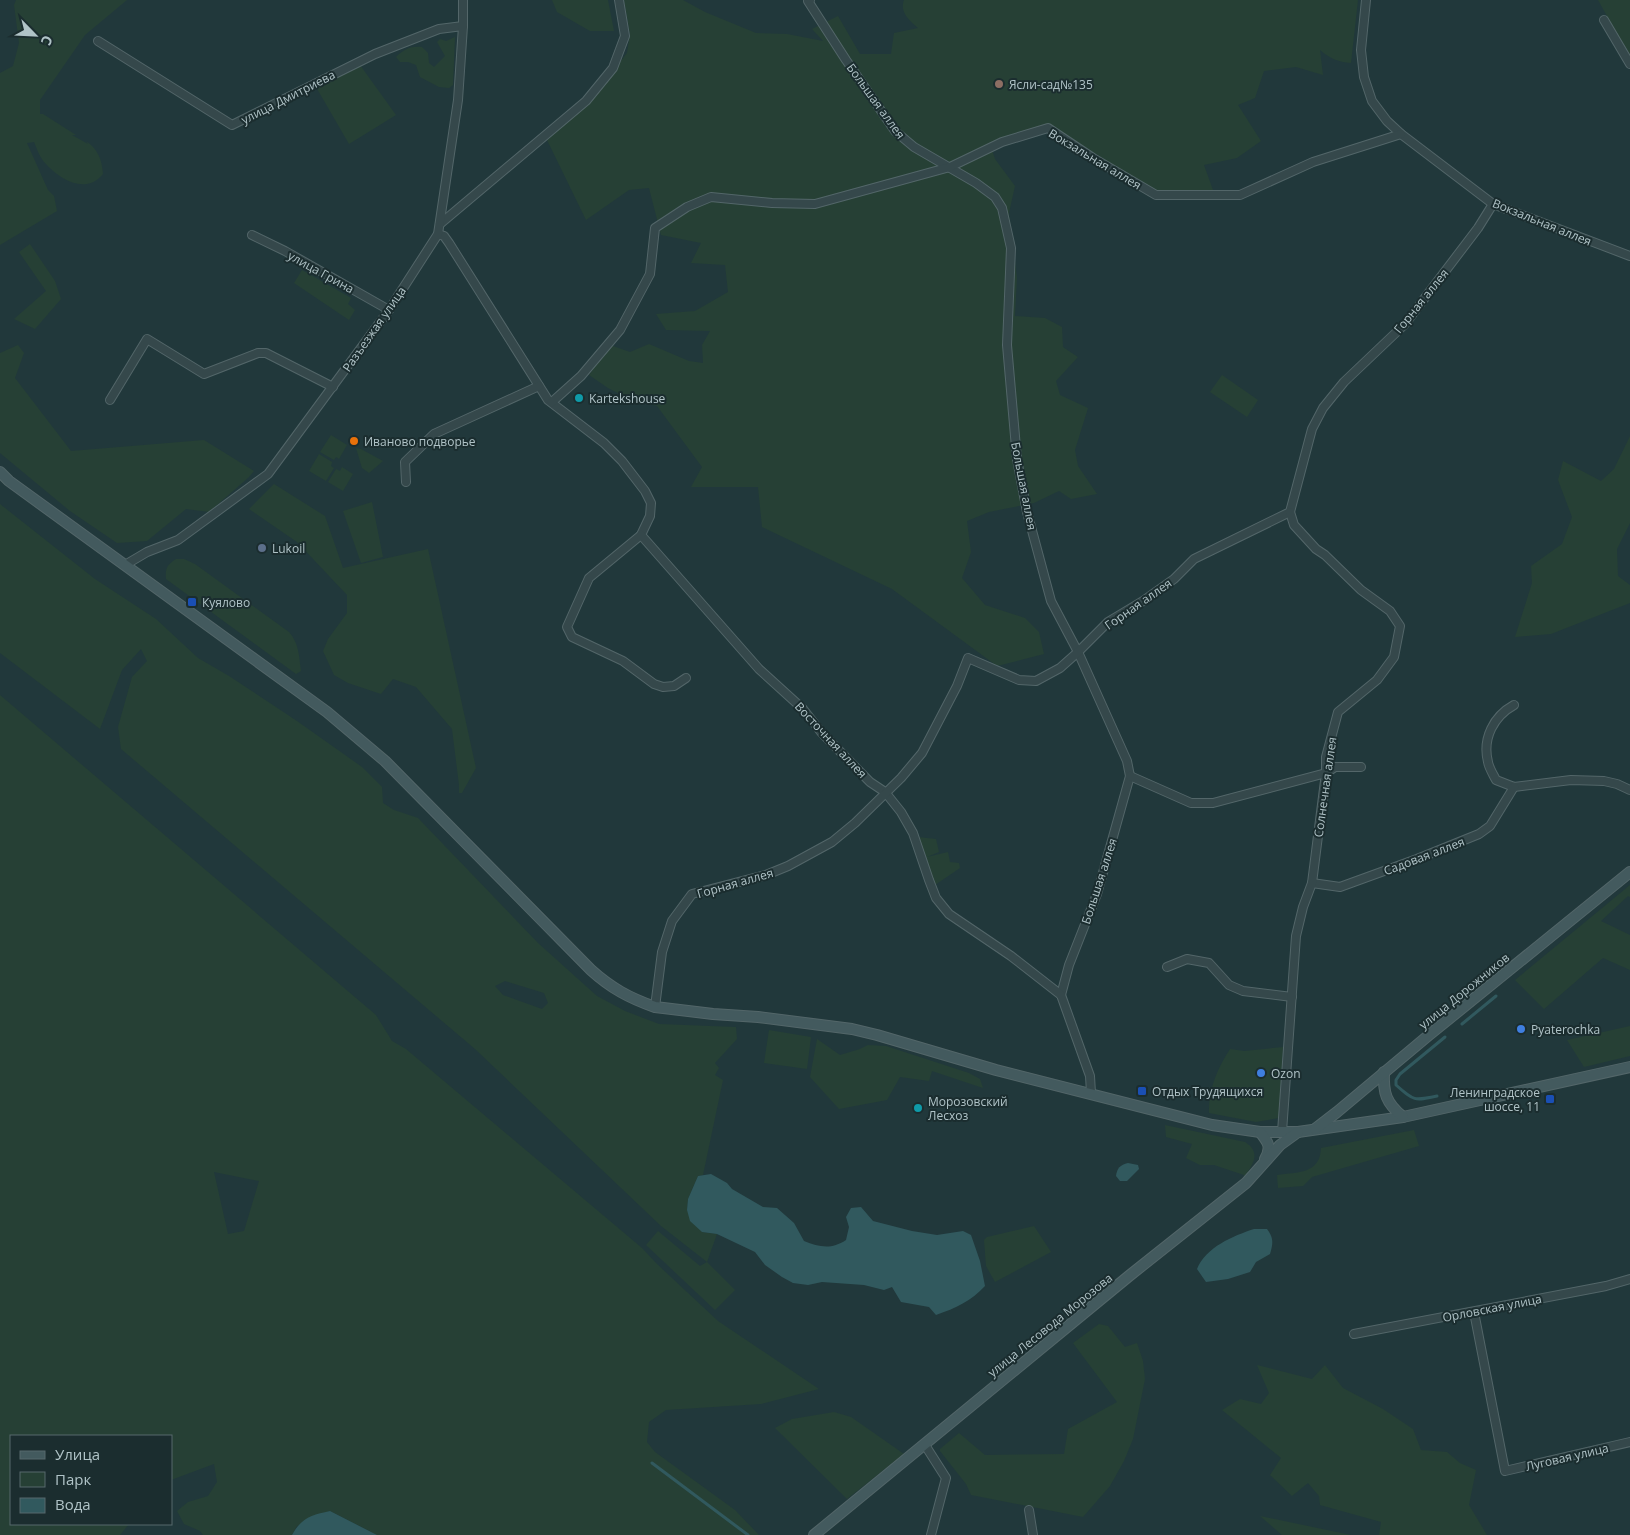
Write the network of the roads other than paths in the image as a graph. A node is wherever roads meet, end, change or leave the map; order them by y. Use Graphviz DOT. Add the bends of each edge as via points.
graph roads {
  1 [pos="463,0"];
  2 [pos="619,0"];
  3 [pos="1366,0"];
  4 [pos="809,1"];
  5 [pos="1604,20"];
  6 [pos="463,26"];
  7 [pos="98,41"];
  8 [pos="1630,64"];
  9 [pos="1401,134"];
  10 [pos="950,167"];
  11 [pos="1493,204"];
  12 [pos="440,224"];
  13 [pos="438,234"];
  14 [pos="252,235"];
  15 [pos="1630,256"];
  16 [pos="389,310"];
  17 [pos="538,386"];
  18 [pos="333,387"];
  19 [pos="110,400"];
  20 [pos="552,402"];
  21 [pos="0,472"];
  22 [pos="406,482"];
  23 [pos="1290,512"];
  24 [pos="641,535"];
  25 [pos="125,565"];
  26 [pos="1078,652"];
  27 [pos="686,678"];
  28 [pos="1514,705"];
  29 [pos="1361,767"];
  30 [pos="1326,773"];
  31 [pos="1130,776"];
  32 [pos="1514,787"];
  33 [pos="1630,790"];
  34 [pos="885,792"];
  35 [pos="1630,872"];
  36 [pos="1312,883"];
  37 [pos="1167,967"];
  38 [pos="1061,995"];
  39 [pos="1292,998"];
  40 [pos="655,1007"];
  41 [pos="1630,1067"];
  42 [pos="1384,1072"];
  43 [pos="1091,1094"];
  44 [pos="1403,1117"];
  45 [pos="1314,1129"];
  46 [pos="1260,1132"];
  47 [pos="1282,1132"];
  48 [pos="1298,1132"];
  49 [pos="1262,1164"];
  50 [pos="1630,1279"];
  51 [pos="1474,1312"];
  52 [pos="1354,1334"];
  53 [pos="1630,1442"];
  54 [pos="925,1445"];
  55 [pos="1029,1510"];
  56 [pos="814,1535"];
  57 [pos="931,1535"];
  58 [pos="1033,1535"];
  1 -- 6 [label="street, Разъезжая улица"];
  2 -- 12 [label="street" via="625,36 613,68 586,101"];
  3 -- 9 [label="street" via="1361,50 1364,77 1372,101"];
  4 -- 10 [label="street, Большая аллея" via="895,131 914,147"];
  5 -- 8 [label="street"];
  6 -- 7 [label="street, улица Дмитриева" via="439,28 375,54 232,125"];
  6 -- 12 [label="street, Разъезжая улица" via="458,100"];
  9 -- 10 [label="street, Вокзальная аллея" via="1313,162 1240,195 1156,195 1048,128 1002,142"];
  9 -- 11 [label="street, Вокзальная аллея"];
  10 -- 20 [label="street, Вокзальная аллея" via="815,204 711,197 687,207 655,228 650,274 620,330 582,376"];
  10 -- 26 [label="street, Большая аллея" via="994,197 1002,208 1011,248 1007,345 1016,460 1051,601"];
  11 -- 15 [label="street, Вокзальная аллея"];
  11 -- 23 [label="street, Горная аллея" via="1405,324 1344,382 1323,408 1312,428"];
  12 -- 13 [label="street, Разъезжая улица"];
  13 -- 16 [label="street, Разъезжая улица"];
  13 -- 17 [label="street" via="449,243"];
  14 -- 16 [label="street, улица Грина"];
  16 -- 18 [label="street, Разъезжая улица"];
  17 -- 20 [label="street"];
  17 -- 22 [label="street" via="434,434 405,462"];
  18 -- 19 [label="street" via="258,352 204,374 147,339"];
  18 -- 25 [label="street, Разъезжая улица" via="266,476 178,540"];
  20 -- 24 [label="street" via="604,443 645,491 651,503 650,516"];
  21 -- 25 [label="main road"];
  23 -- 26 [label="street, Горная аллея" via="1194,559 1174,579 1108,622"];
  23 -- 30 [label="street, Солнечная аллея" via="1294,525 1316,549 1361,590 1390,611 1400,626 1394,657 1377,680 1338,712 1326,757"];
  24 -- 27 [label="street" via="589,578 567,627 572,637 623,662 654,684 674,686"];
  24 -- 34 [label="street, Восточная аллея" via="759,670 803,709 870,782"];
  25 -- 40 [label="main road" via="359,738 412,787 591,970 629,998"];
  26 -- 31 [label="street, Большая аллея" via="1127,761"];
  26 -- 34 [label="street, Горная аллея" via="1060,668 1036,681 1019,680 968,658 958,686 922,753"];
  28 -- 32 [label="street" via="1496,719 1486,742 1488,762 1496,780"];
  29 -- 30 [label="street" via="1335,767"];
  30 -- 31 [label="street" via="1213,803 1191,803"];
  30 -- 36 [label="street, Солнечная аллея"];
  31 -- 38 [label="street, Большая аллея" via="1097,894"];
  32 -- 33 [label="street" via="1571,780 1604,781"];
  32 -- 36 [label="street, Садовая аллея" via="1490,826 1479,834 1340,887"];
  34 -- 38 [label="street, Восточная аллея" via="913,833 936,898 949,914"];
  34 -- 40 [label="street, Горная аллея" via="832,842 808,855 766,876 692,894 672,921 662,952"];
  35 -- 42 [label="main road, улица Дорожников"];
  36 -- 39 [label="street, Солнечная аллея" via="1296,936"];
  37 -- 39 [label="street" via="1187,959 1209,963 1229,984 1243,991"];
  38 -- 43 [label="street" via="1090,1076"];
  39 -- 47 [label="street, Солнечная аллея"];
  40 -- 43 [label="main road" via="852,1029"];
  41 -- 44 [label="main road"];
  42 -- 44 [label="main road" via="1387,1098"];
  42 -- 45 [label="main road, улица Дорожников"];
  43 -- 46 [label="main road" via="1212,1125"];
  44 -- 45 [label="main road"];
  45 -- 48 [label="main road"];
  46 -- 47 [label="main road"];
  46 -- 49 [label="main road" via="1268,1142 1269,1152"];
  47 -- 48 [label="main road"];
  48 -- 49 [label="main road, улица Лесовода Морозова"];
  49 -- 54 [label="main road, улица Лесовода Морозова" via="1246,1183"];
  50 -- 51 [label="street, Орловская улица"];
  51 -- 52 [label="street, Орловская улица"];
  51 -- 53 [label="street, Луговая улица" via="1505,1471"];
  54 -- 56 [label="main road, улица Лесовода Морозова"];
  54 -- 57 [label="street" via="946,1478"];
  55 -- 58 [label="street"];
}
